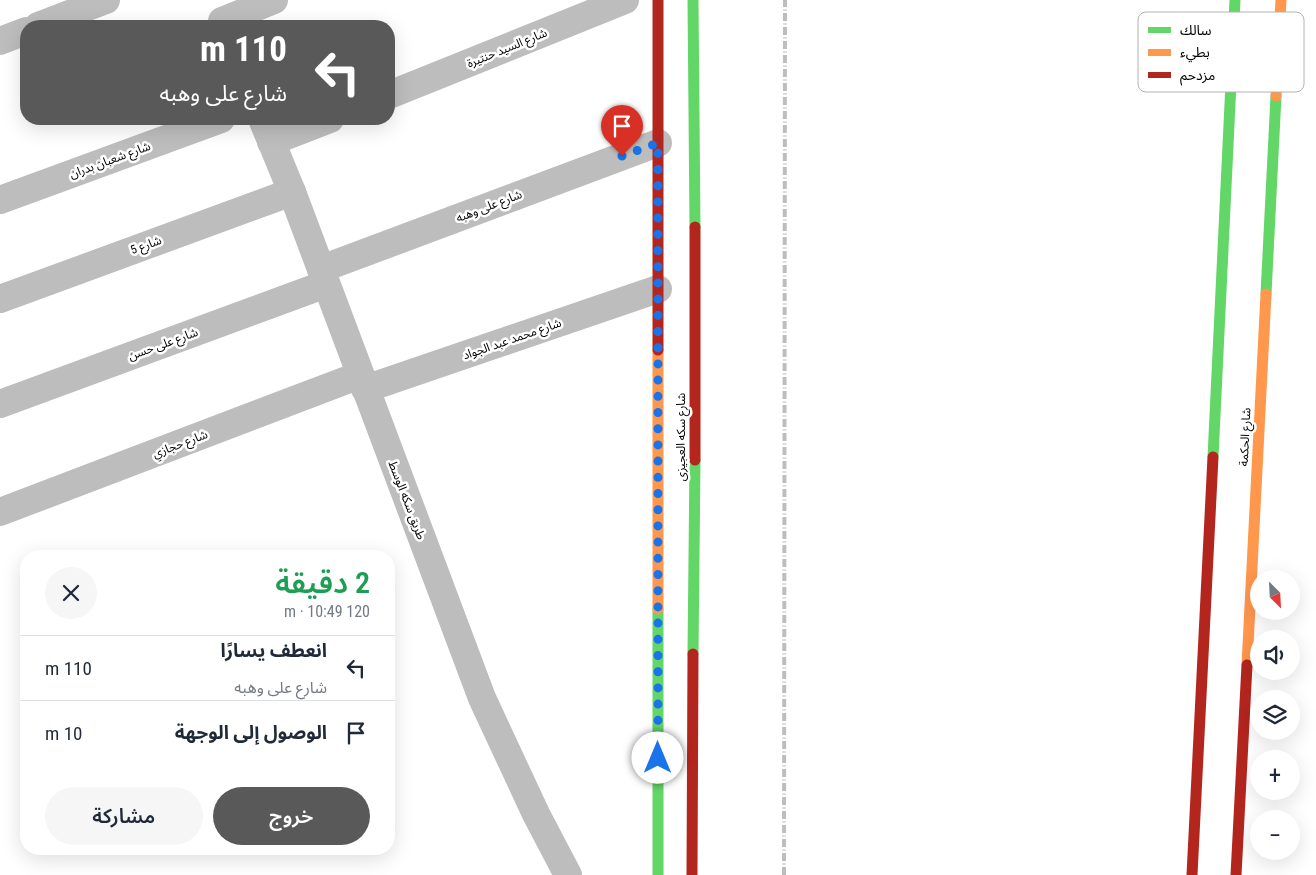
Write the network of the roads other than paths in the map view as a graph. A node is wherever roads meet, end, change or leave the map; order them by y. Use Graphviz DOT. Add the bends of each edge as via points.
graph roads {
  1 [pos="106,0"];
  2 [pos="274,0"];
  3 [pos="625,0"];
  4 [pos="658,0"];
  5 [pos="693,0"];
  6 [pos="220,16"];
  7 [pos="54,20"];
  8 [pos="20,32"];
  9 [pos="0,40"];
  10 [pos="1231,92"];
  11 [pos="1276,92"];
  12 [pos="395,93"];
  13 [pos="205,125"];
  14 [pos="295,125"];
  15 [pos="266,130"];
  16 [pos="658,143"];
  17 [pos="292,192"];
  18 [pos="0,200"];
  19 [pos="323,277"];
  20 [pos="658,290"];
  21 [pos="0,299"];
  22 [pos="363,382"];
  23 [pos="0,404"];
  24 [pos="0,512"];
  25 [pos="568,875"];
  26 [pos="658,875"];
  27 [pos="692,875"];
  28 [pos="1192,875"];
  29 [pos="1236,875"];
  1 -- 7 [label="street"];
  2 -- 6 [label="street"];
  3 -- 12 [label="street, شارع السيد حنتيرة"];
  4 -- 16 [label="main road, شارع سكه العجيزى"];
  5 -- 27 [label="main road, شارع سكه العجيزى" via="696,282"];
  8 -- 9 [label="street"];
  10 -- 28 [label="main road"];
  11 -- 29 [label="main road, شارع الحكمة"];
  13 -- 18 [label="street, شارع شعبان بدران"];
  14 -- 15 [label="street"];
  15 -- 17 [label="street, طريق سكه الوسط"];
  16 -- 19 [label="street, شارع على وهبه"];
  16 -- 20 [label="main road, شارع سكه العجيزى"];
  17 -- 19 [label="street, طريق سكه الوسط"];
  17 -- 21 [label="street, شارع 5"];
  19 -- 22 [label="street, طريق سكه الوسط"];
  19 -- 23 [label="street, شارع على حسن"];
  20 -- 22 [label="street, شارع محمد عبد الجواد"];
  20 -- 26 [label="main road, شارع سكه العجيزى"];
  22 -- 24 [label="street, شارع حجازي"];
  22 -- 25 [label="street, طريق سكه الوسط" via="482,698"];
}
